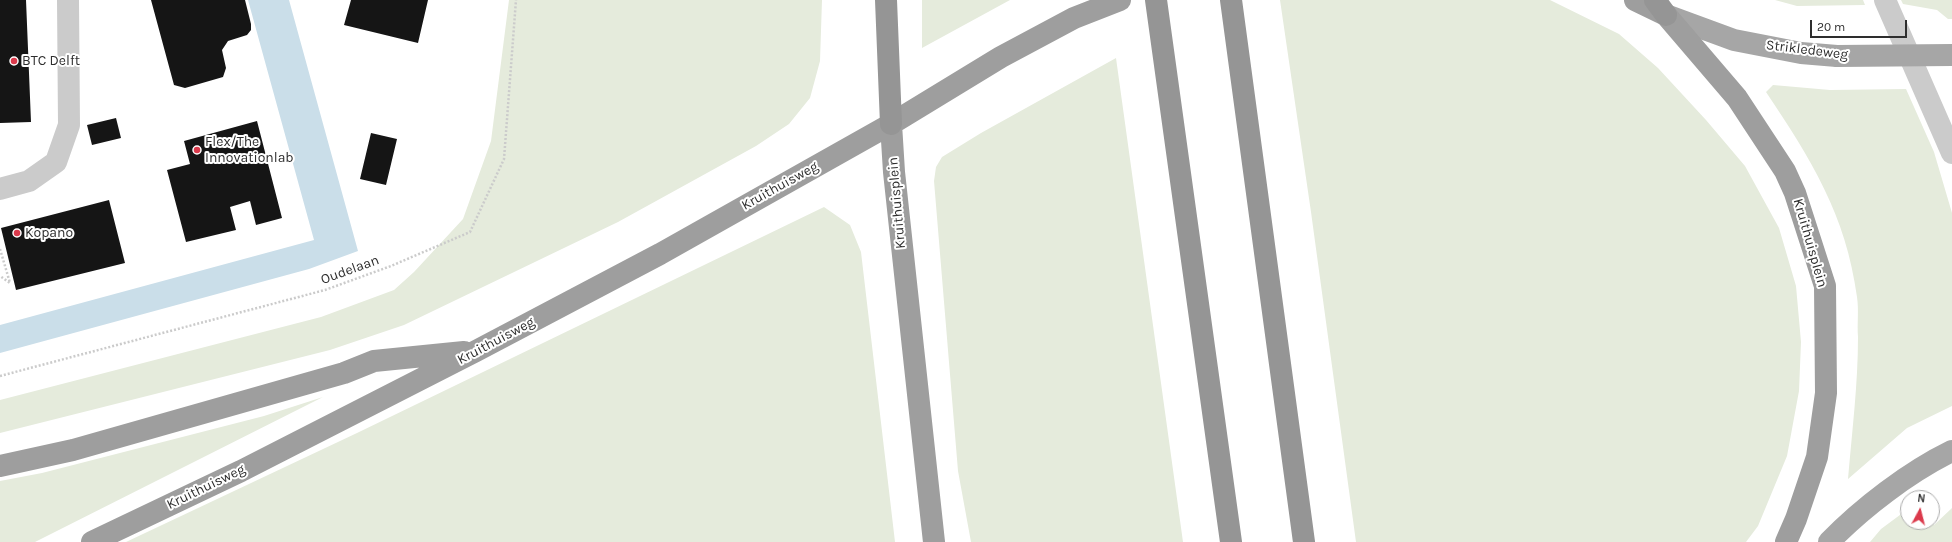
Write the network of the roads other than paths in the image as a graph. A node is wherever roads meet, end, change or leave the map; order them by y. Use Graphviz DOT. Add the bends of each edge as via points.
graph roads {
  1 [pos="68,0"];
  2 [pos="886,0"];
  3 [pos="1120,0"];
  4 [pos="1156,0"];
  5 [pos="1231,0"];
  6 [pos="1635,0"];
  7 [pos="1885,0"];
  8 [pos="1660,8"];
  9 [pos="1952,55"];
  10 [pos="891,124"];
  11 [pos="1952,153"];
  12 [pos="0,189"];
  13 [pos="476,351"];
  14 [pos="1948,453"];
  15 [pos="0,466"];
  16 [pos="92,542"];
  17 [pos="934,542"];
  18 [pos="1231,542"];
  19 [pos="1304,542"];
  20 [pos="1786,542"];
  21 [pos="1829,542"];
  1 -- 12 [label="street" via="69,125 64,140 56,162 29,181"];
  2 -- 10 [label="highway"];
  3 -- 10 [label="highway" via="1074,18 1001,57"];
  4 -- 18 [label="highway"];
  5 -- 19 [label="highway"];
  6 -- 8 [label="highway, Kruithuisplein"];
  7 -- 11 [label="street"];
  8 -- 9 [label="main road, Strikledeweg, bridge" via="1734,40 1801,53 1837,56"];
  8 -- 20 [label="highway, Kruithuisplein" via="1737,98 1784,171 1795,193 1825,286 1826,393 1817,457"];
  10 -- 13 [label="highway, Kruithuisweg" via="660,254"];
  10 -- 17 [label="highway, Kruithuisplein"];
  13 -- 15 [label="highway" via="374,361 344,373 73,450"];
  13 -- 16 [label="highway, Kruithuisweg" via="241,471"];
  14 -- 21 [label="main road" via="1902,480 1840,530"];
}
